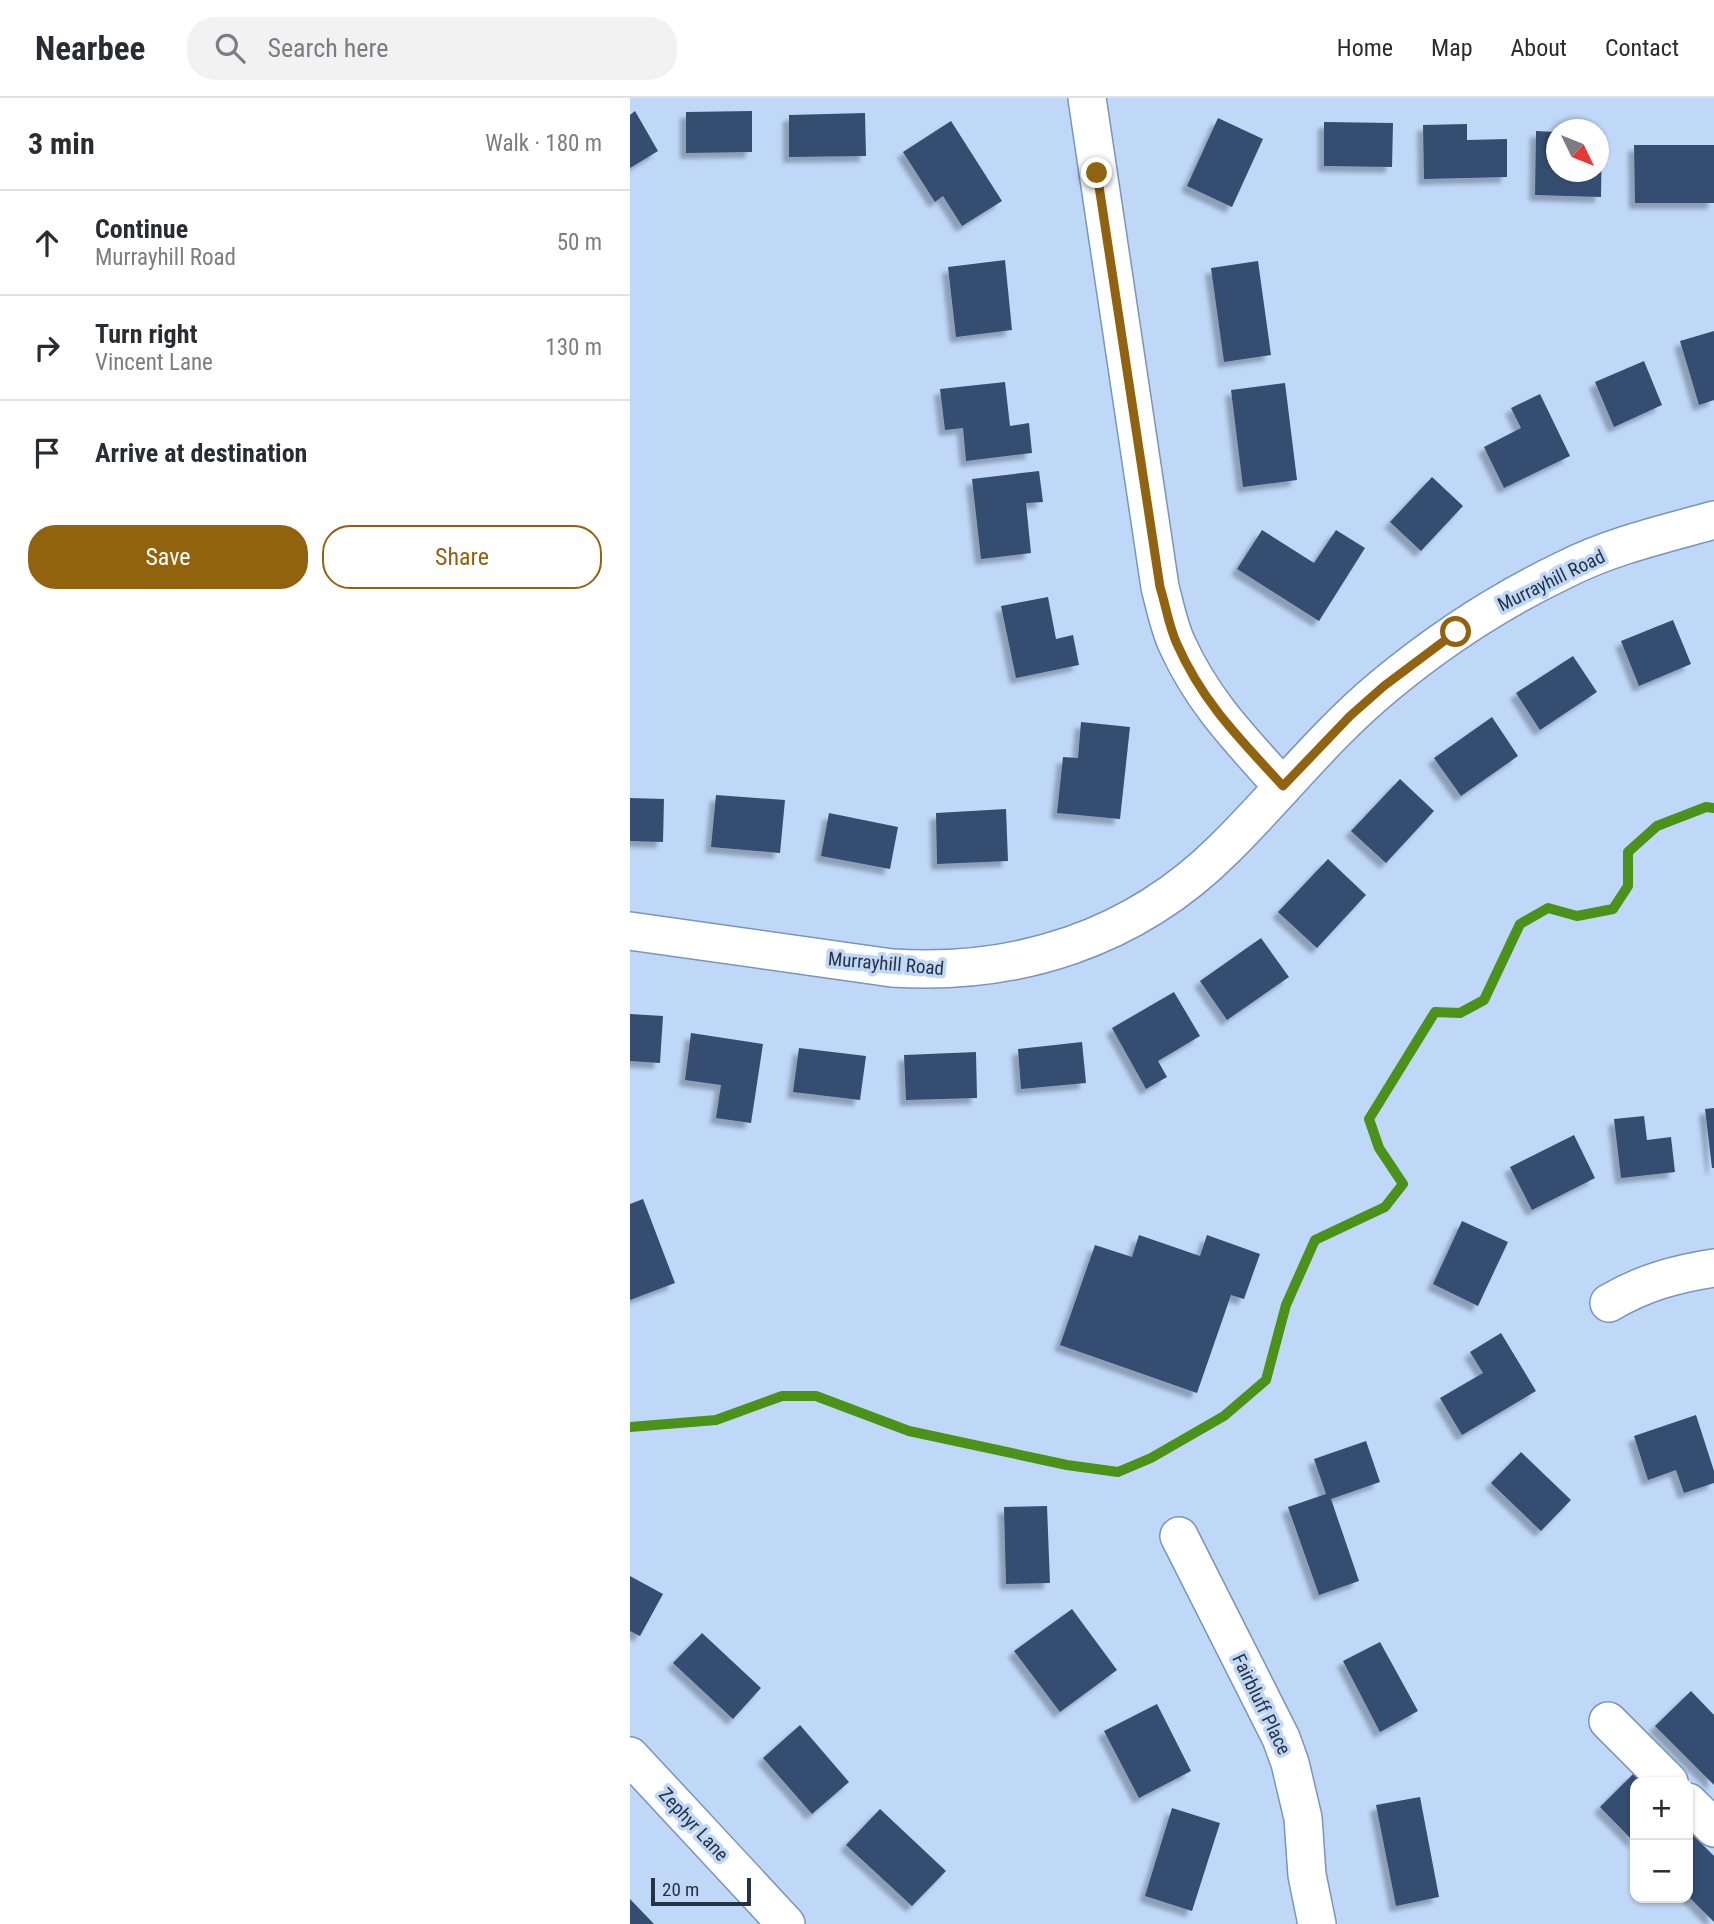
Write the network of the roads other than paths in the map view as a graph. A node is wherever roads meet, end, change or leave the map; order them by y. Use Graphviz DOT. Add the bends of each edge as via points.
graph roads {
  1 [pos="1087,98"];
  2 [pos="1714,520"];
  3 [pos="1283,786"];
  4 [pos="630,931"];
  5 [pos="1714,1268"];
  6 [pos="1609,1303"];
  7 [pos="1179,1536"];
  8 [pos="1608,1721"];
  9 [pos="630,1756"];
  10 [pos="1664,1777"];
  11 [pos="1693,1807"];
  12 [pos="1714,1828"];
  13 [pos="1310,1921"];
  14 [pos="786,1924"];
  1 -- 3 [label="street" via="1158,573 1175,642 1215,711"];
  2 -- 3 [label="street, Murrayhill Road" via="1630,543 1565,569 1494,608 1384,686"];
  3 -- 4 [label="street, Murrayhill Road" via="1223,851 1176,890 1098,936 1034,957 935,971"];
  5 -- 6 [label="street" via="1650,1282"];
  7 -- 13 [label="street, Fairbluff Place" via="1290,1763 1304,1818"];
  8 -- 10 [label="street"];
  9 -- 14 [label="street, Zephyr Lane"];
  11 -- 12 [label="street"];
}
